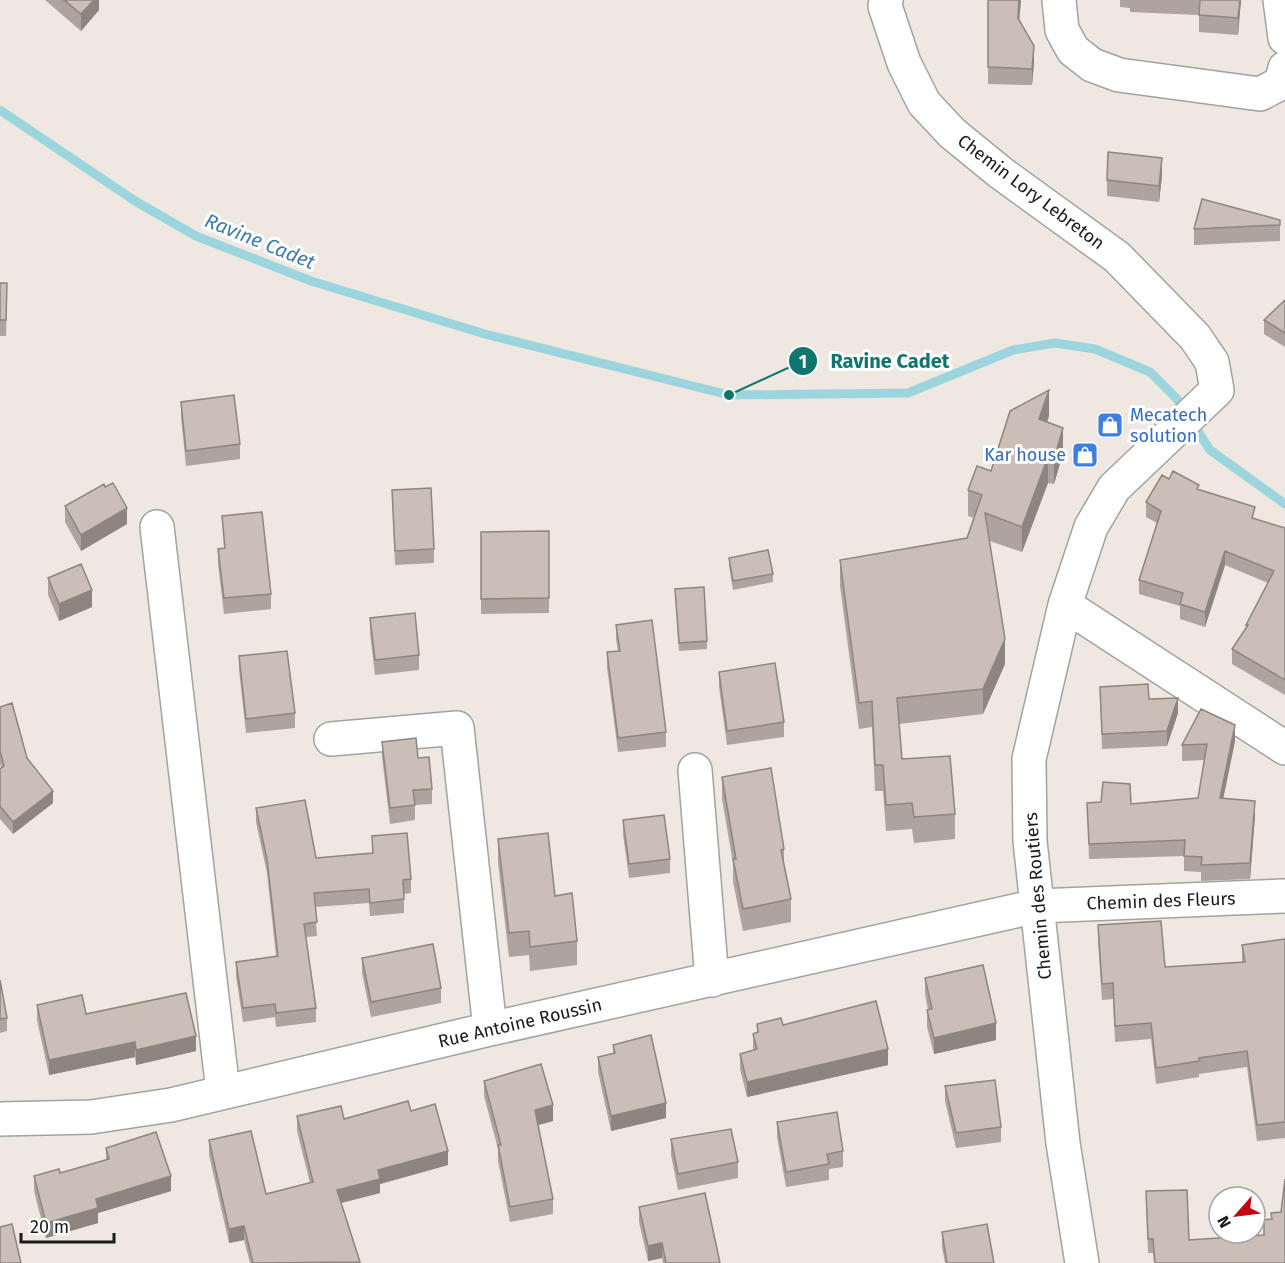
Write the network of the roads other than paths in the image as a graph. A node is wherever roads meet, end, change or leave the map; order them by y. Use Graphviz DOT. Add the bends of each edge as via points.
graph roads {
  1 [pos="1059,0"];
  2 [pos="1280,0"];
  3 [pos="883,2"];
  4 [pos="1285,38"];
  5 [pos="1285,68"];
  6 [pos="1155,451"];
  7 [pos="157,527"];
  8 [pos="1065,605"];
  9 [pos="331,739"];
  10 [pos="1285,748"];
  11 [pos="695,770"];
  12 [pos="1285,896"];
  13 [pos="1037,906"];
  14 [pos="712,980"];
  15 [pos="490,1029"];
  16 [pos="223,1091"];
  17 [pos="0,1119"];
  18 [pos="1082,1263"];
  1 -- 5 [label="street" via="1062,30 1073,50 1092,65 1119,75 1260,94 1281,83"];
  2 -- 4 [label="street"];
  3 -- 6 [label="street, Chemin Lory Lebreton" via="904,63 924,103 952,133 1001,173 1117,257 1175,315 1215,376"];
  6 -- 8 [label="street, Chemin des Routiers" via="1114,488 1091,527"];
  7 -- 16 [label="street"];
  8 -- 10 [label="street"];
  8 -- 13 [label="street, Chemin des Routiers" via="1029,759 1030,841"];
  9 -- 15 [label="street" via="457,728"];
  11 -- 14 [label="street"];
  12 -- 13 [label="street, Chemin des Fleurs"];
  13 -- 14 [label="street, Rue Antoine Roussin"];
  13 -- 18 [label="street, Chemin des Routiers" via="1063,1143"];
  14 -- 15 [label="street, Rue Antoine Roussin"];
  15 -- 16 [label="street, Rue Antoine Roussin"];
  16 -- 17 [label="street, Rue Antoine Roussin" via="171,1105 91,1117"];
}
